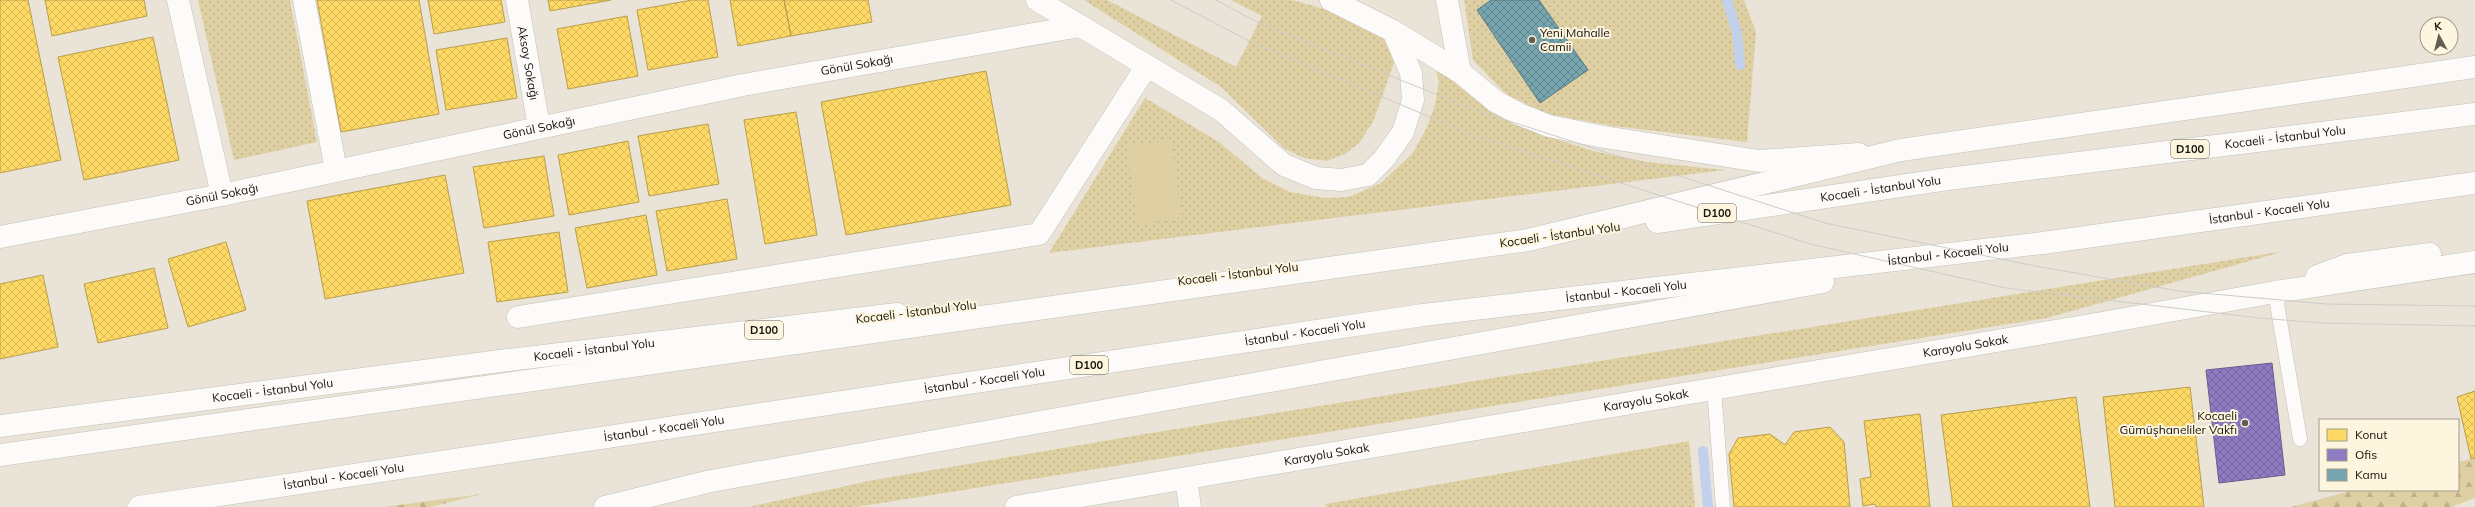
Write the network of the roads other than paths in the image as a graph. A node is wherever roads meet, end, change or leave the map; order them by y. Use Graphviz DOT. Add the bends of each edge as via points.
graph roads {
  1 [pos="178,0"];
  2 [pos="304,0"];
  3 [pos="517,0"];
  4 [pos="1037,0"];
  5 [pos="1331,0"];
  6 [pos="1447,0"];
  7 [pos="1080,26"];
  8 [pos="1393,31"];
  9 [pos="2475,67"];
  10 [pos="1146,68"];
  11 [pos="1460,72"];
  12 [pos="2475,114"];
  13 [pos="539,127"];
  14 [pos="1901,150"];
  15 [pos="336,170"];
  16 [pos="2475,183"];
  17 [pos="222,195"];
  18 [pos="0,237"];
  19 [pos="1528,240"];
  20 [pos="2043,243"];
  21 [pos="2475,247"];
  22 [pos="2475,262"];
  23 [pos="2275,292"];
  24 [pos="518,317"];
  25 [pos="1714,388"];
  26 [pos="0,426"];
  27 [pos="2300,439"];
  28 [pos="0,455"];
  29 [pos="1186,479"];
  30 [pos="139,507"];
  31 [pos="605,507"];
  32 [pos="1016,507"];
  33 [pos="1190,507"];
  34 [pos="1723,507"];
  1 -- 17 [label="main road"];
  2 -- 15 [label="main road"];
  3 -- 13 [label="main road, Aksoy Sokağı"];
  4 -- 7 [label="main road"];
  5 -- 8 [label="main road"];
  6 -- 11 [label="main road"];
  7 -- 10 [label="main road"];
  7 -- 13 [label="main road, Gönül Sokağı" via="743,84"];
  8 -- 10 [label="main road" via="1411,73 1413,100 1403,132 1384,159 1368,175 1341,180 1316,178 1284,165 1221,110"];
  8 -- 11 [label="main road"];
  9 -- 14 [label="main road"];
  10 -- 24 [label="main road" via="1039,234"];
  11 -- 14 [label="main road" via="1495,101 1519,114 1548,126 1604,137 1759,161"];
  12 -- 19 [label="main road, Kocaeli - İstanbul Yolu / D100" via="1948,179"];
  13 -- 15 [label="main road, Gönül Sokağı"];
  14 -- 19 [label="main road"];
  15 -- 17 [label="main road, Gönül Sokağı"];
  16 -- 20 [label="main road, İstanbul - Kocaeli Yolu / D100"];
  17 -- 18 [label="main road, Gönül Sokağı"];
  19 -- 26 [label="main road, Kocaeli - İstanbul Yolu / D100" via="508,360"];
  19 -- 28 [label="main road"];
  20 -- 30 [label="main road, İstanbul - Kocaeli Yolu / D100" via="1423,315"];
  20 -- 31 [label="main road" via="711,481"];
  21 -- 23 [label="main road" via="2347,265"];
  22 -- 23 [label="main road"];
  23 -- 25 [label="main road, Karayolu Sokak"];
  23 -- 27 [label="lane"];
  25 -- 29 [label="main road, Karayolu Sokak"];
  25 -- 34 [label="lane"];
  29 -- 32 [label="main road, Karayolu Sokak"];
  29 -- 33 [label="main road"];
}
